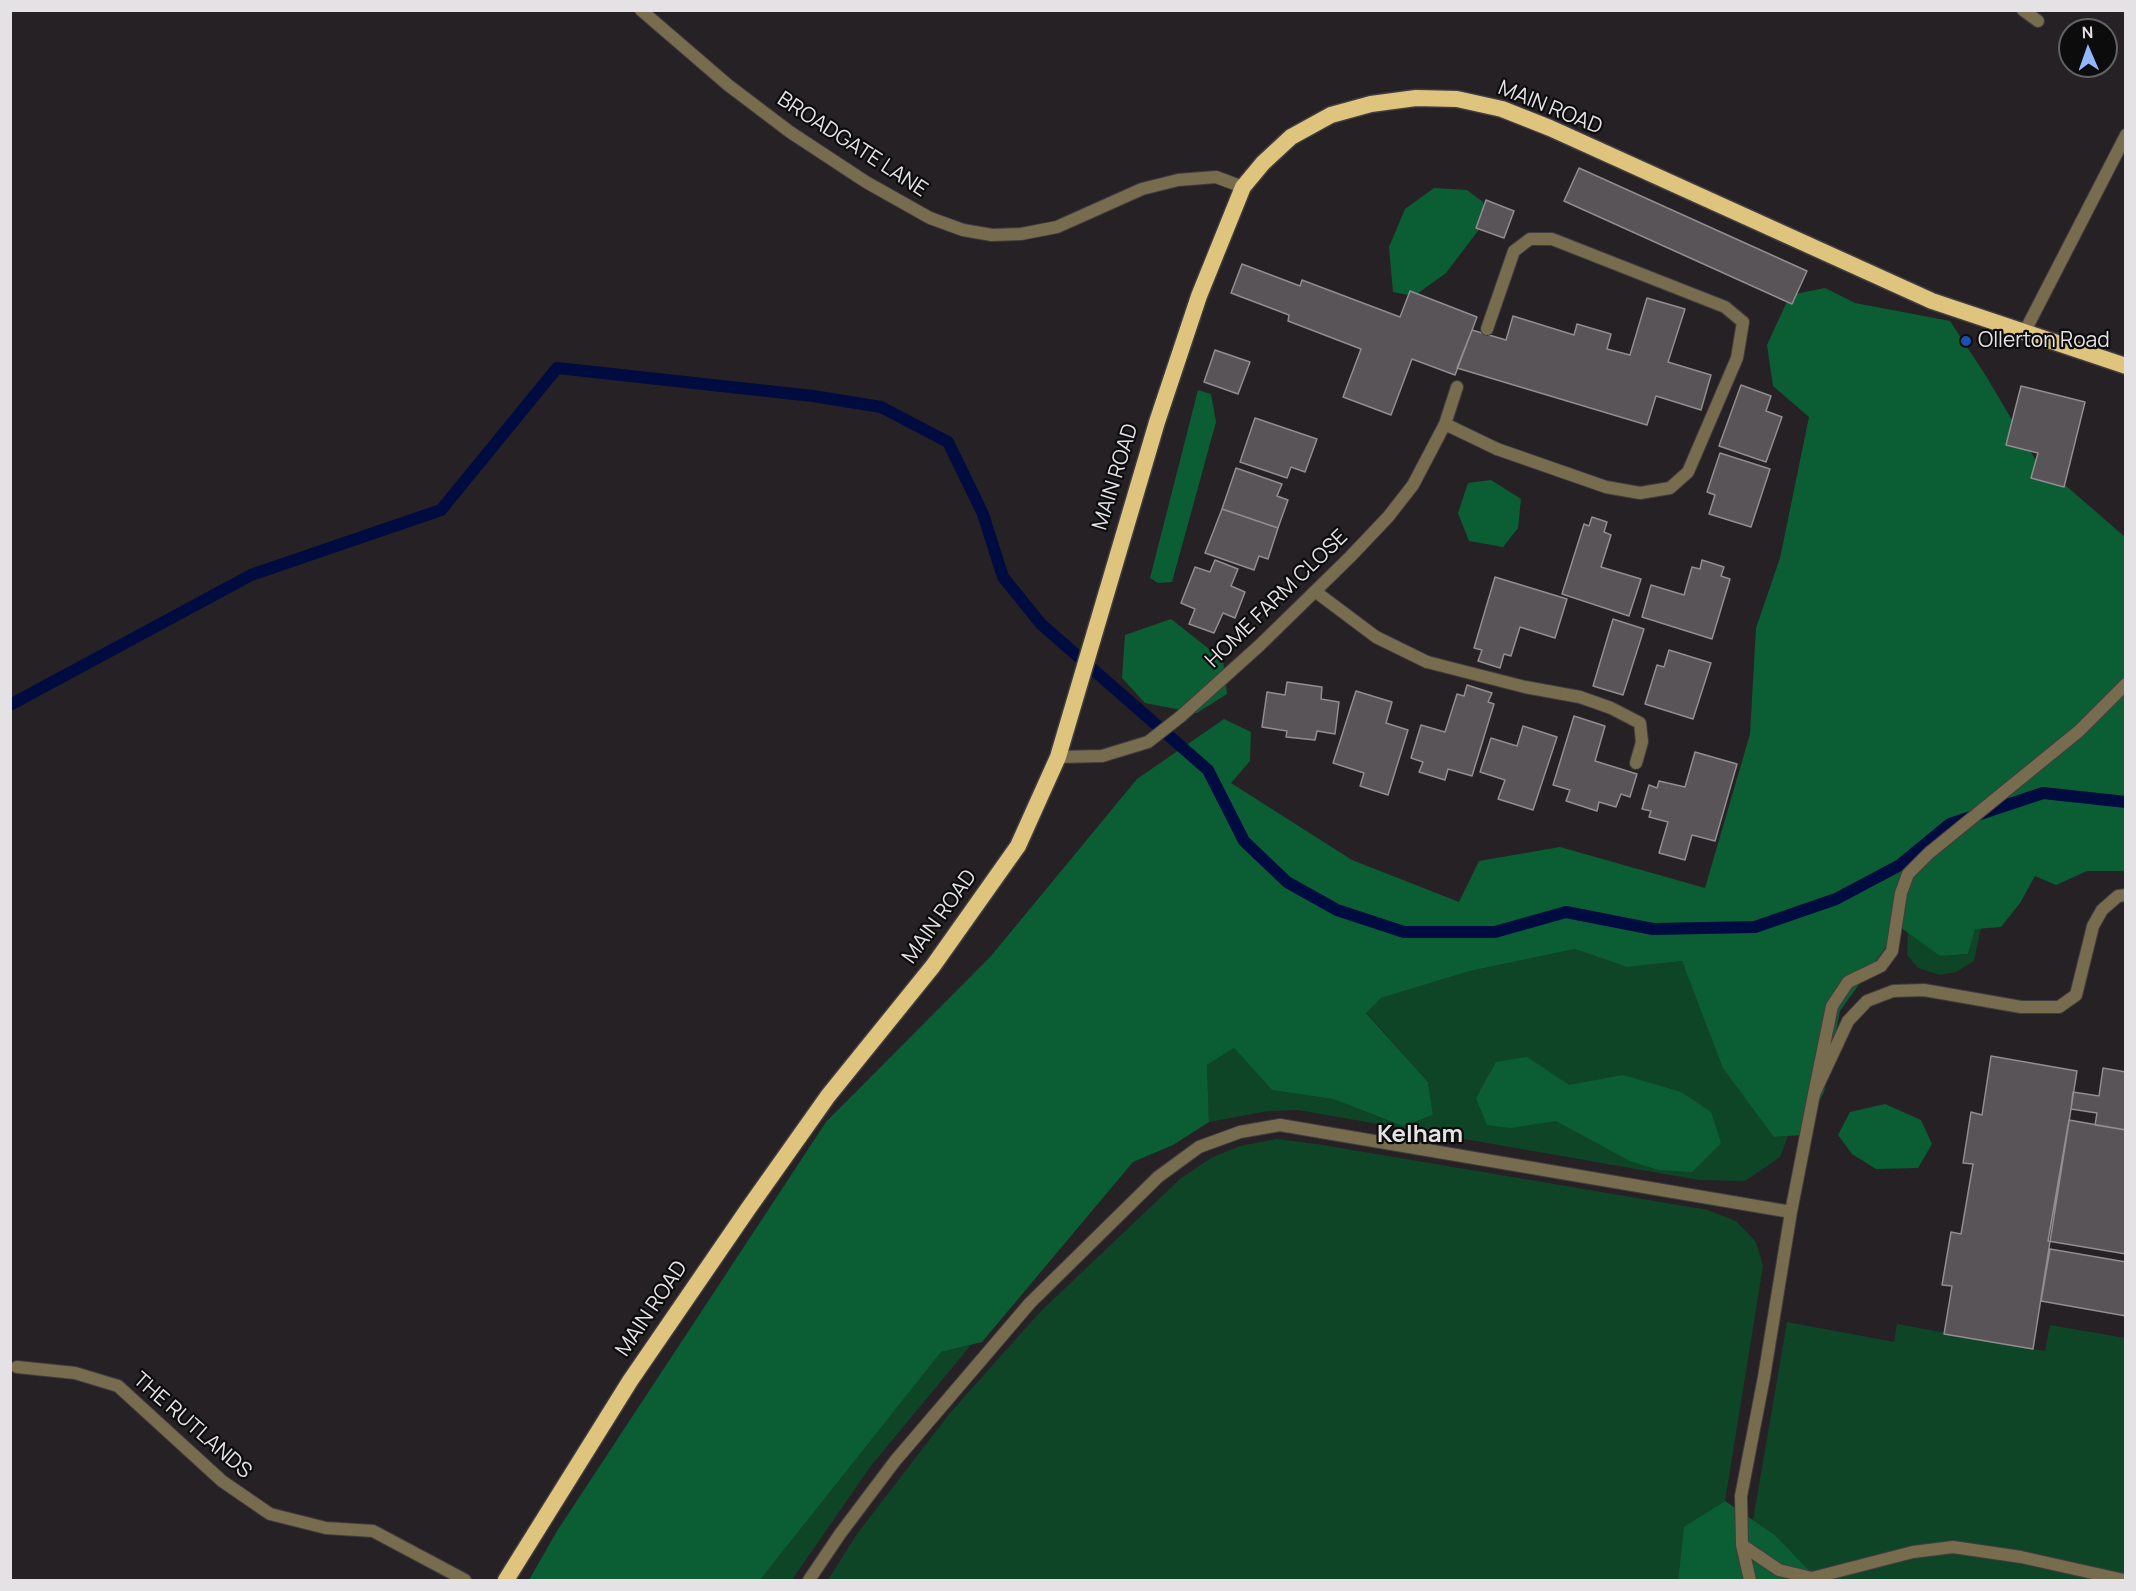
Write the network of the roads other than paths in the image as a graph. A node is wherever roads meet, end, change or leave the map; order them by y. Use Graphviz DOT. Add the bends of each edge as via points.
graph roads {
  1 [pos="641,10"];
  2 [pos="2023,10"];
  3 [pos="2038,21"];
  4 [pos="2126,135"];
  5 [pos="1243,187"];
  6 [pos="1487,329"];
  7 [pos="2024,333"];
  8 [pos="2126,366"];
  9 [pos="1457,387"];
  10 [pos="1445,424"];
  11 [pos="1316,592"];
  12 [pos="2126,684"];
  13 [pos="1058,757"];
  14 [pos="1636,763"];
  15 [pos="2126,895"];
  16 [pos="1814,1094"];
  17 [pos="1791,1212"];
  18 [pos="17,1367"];
  19 [pos="1742,1545"];
  20 [pos="465,1581"];
  21 [pos="506,1581"];
  22 [pos="809,1581"];
  23 [pos="1750,1581"];
  24 [pos="2124,1581"];
  1 -- 5 [label="street, BROADGATE LANE" via="728,86 790,132 866,182 930,218 963,230 992,235 1057,227 1142,189 1179,180 1216,177"];
  2 -- 3 [label="street"];
  4 -- 7 [label="street"];
  5 -- 7 [label="highway, MAIN ROAD" via="1291,138 1332,115 1371,104 1416,98 1457,99 1502,109 1550,128 1932,301"];
  5 -- 13 [label="highway, MAIN ROAD" via="1199,296 1157,422"];
  6 -- 10 [label="street" via="1514,251 1530,238 1552,239 1725,307 1743,322 1737,358 1688,472 1670,488 1640,493 1606,487 1497,449"];
  7 -- 8 [label="highway, MAIN ROAD"];
  9 -- 10 [label="street, HOME FARM CLOSE"];
  10 -- 11 [label="street, HOME FARM CLOSE" via="1407,493"];
  11 -- 13 [label="street, HOME FARM CLOSE" via="1148,742 1102,756"];
  11 -- 14 [label="street" via="1376,637 1427,662 1580,697 1640,723 1642,742"];
  12 -- 16 [label="street" via="2079,731 1908,874 1892,951 1881,966 1848,982 1832,1006"];
  13 -- 21 [label="highway, MAIN ROAD" via="1018,846 933,966 828,1096 748,1209 630,1381"];
  15 -- 16 [label="street" via="2118,896 2102,910 2093,926 2076,995 2059,1007 2021,1007 1924,990 1893,991 1867,1001 1848,1021"];
  16 -- 17 [label="street"];
  17 -- 19 [label="street" via="1741,1496"];
  17 -- 22 [label="street" via="1281,1125 1240,1132 1199,1147 1158,1176 1030,1304 895,1461"];
  18 -- 20 [label="street, THE RUTLANDS" via="75,1373 118,1386 222,1481 270,1514 326,1528 373,1531"];
  19 -- 23 [label="street"];
  19 -- 24 [label="street" via="1779,1570 1812,1578 1913,1552 1953,1547 2021,1557"];
}
